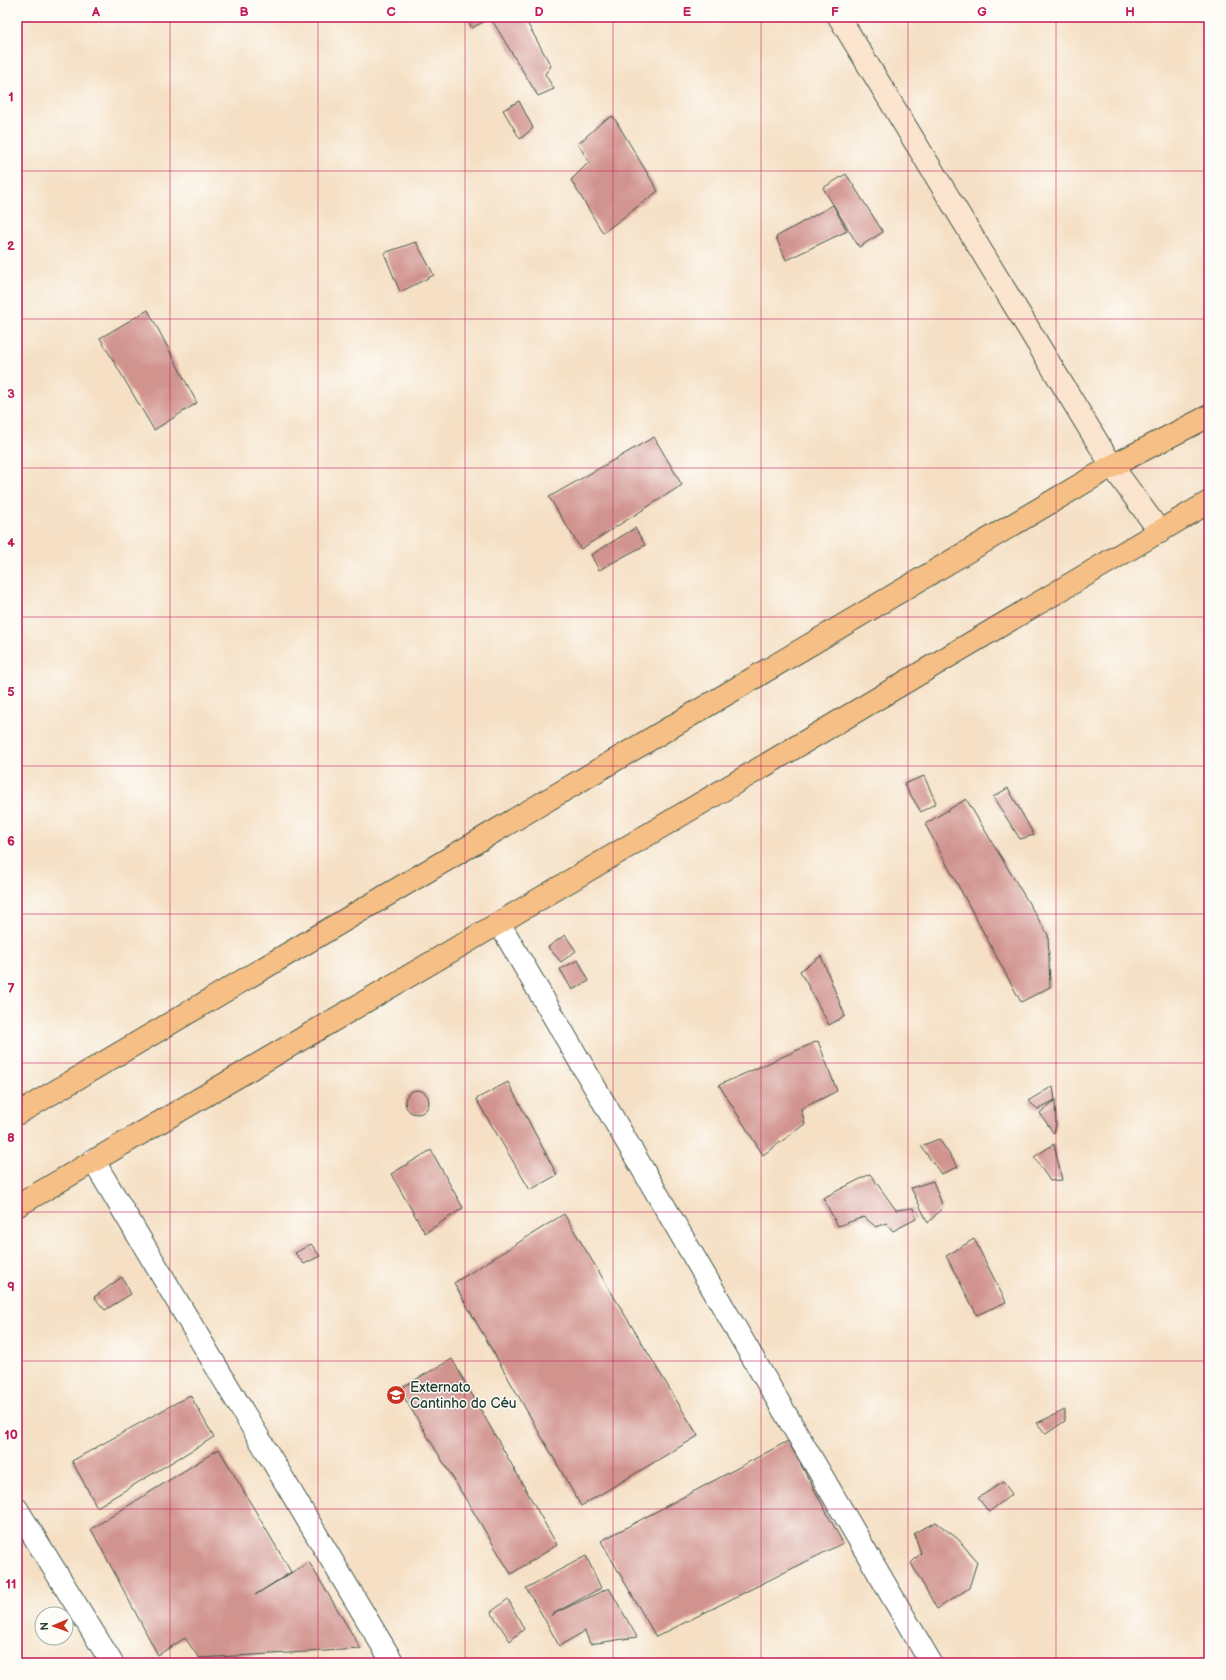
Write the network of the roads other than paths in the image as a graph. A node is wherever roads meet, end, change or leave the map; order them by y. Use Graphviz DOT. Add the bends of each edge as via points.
graph roads {
  1 [pos="840,17"];
  2 [pos="1209,416"];
  3 [pos="1112,466"];
  4 [pos="1209,502"];
  5 [pos="1160,532"];
  6 [pos="499,923"];
  7 [pos="17,1114"];
  8 [pos="92,1160"];
  9 [pos="17,1206"];
  10 [pos="17,1510"];
  11 [pos="112,1663"];
  12 [pos="393,1663"];
  13 [pos="931,1663"];
  1 -- 3 [label="street"];
  2 -- 3 [label="highway"];
  3 -- 5 [label="street"];
  3 -- 7 [label="highway"];
  4 -- 5 [label="highway"];
  5 -- 6 [label="highway"];
  6 -- 8 [label="highway"];
  6 -- 13 [label="street"];
  8 -- 9 [label="highway"];
  8 -- 12 [label="street"];
  10 -- 11 [label="street"];
}
